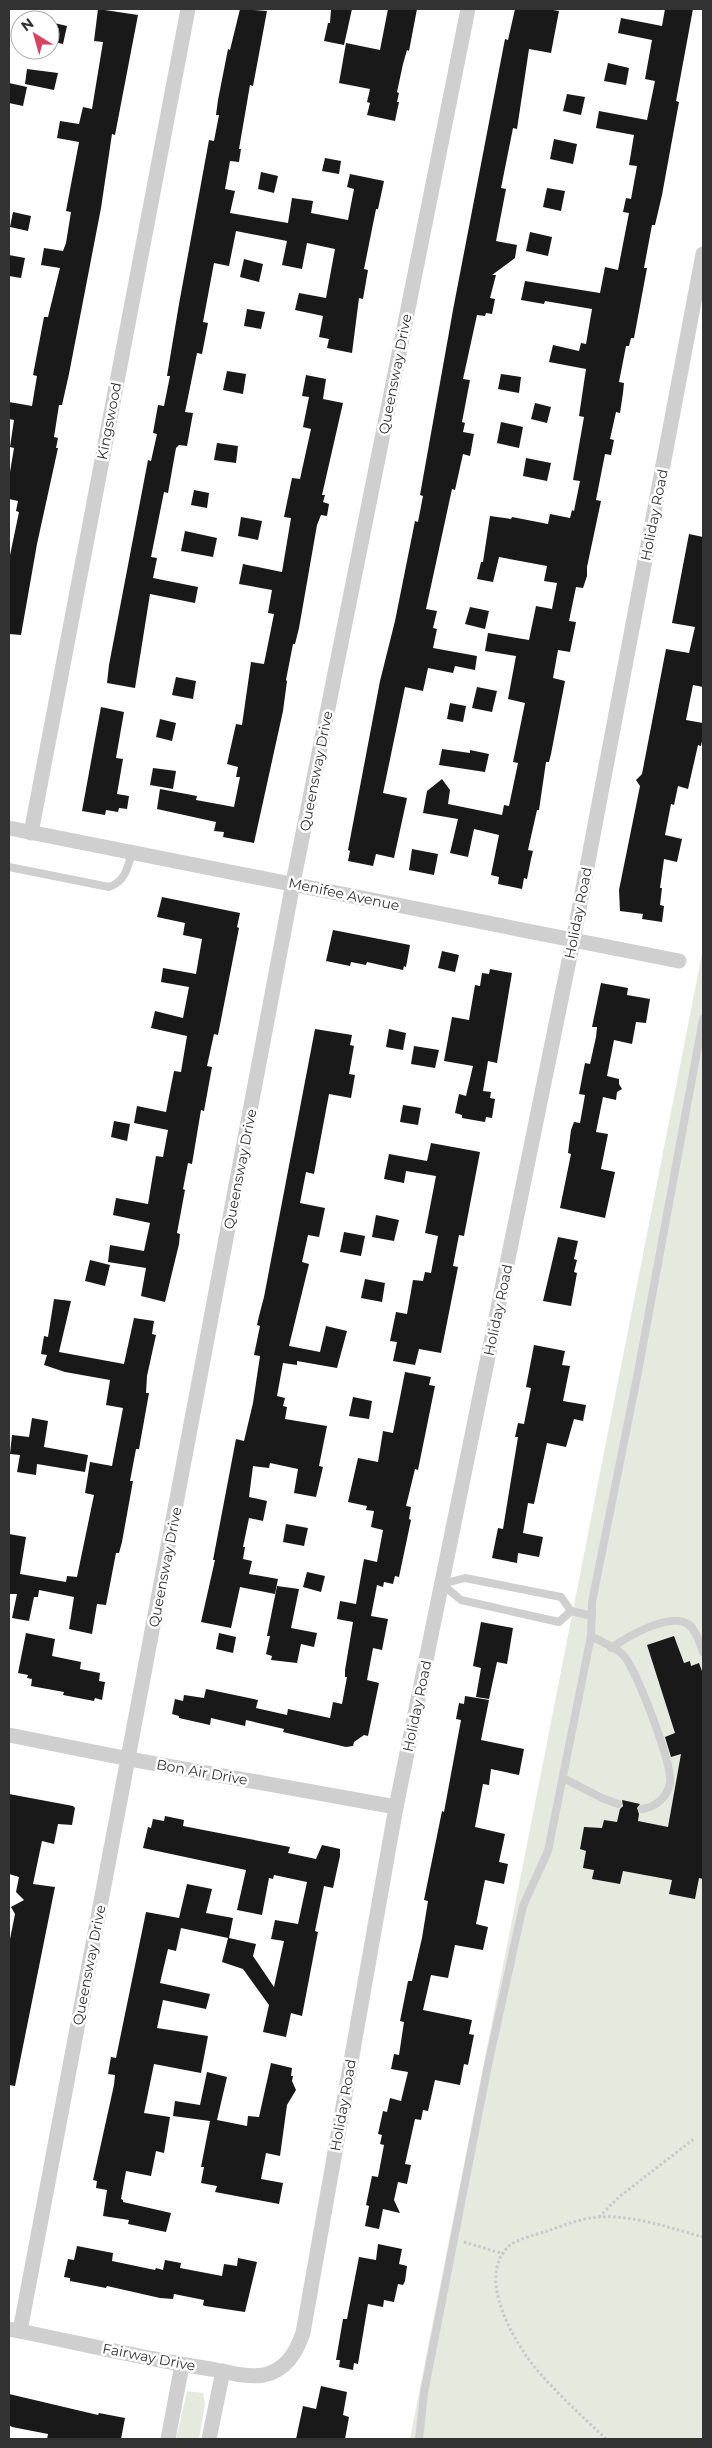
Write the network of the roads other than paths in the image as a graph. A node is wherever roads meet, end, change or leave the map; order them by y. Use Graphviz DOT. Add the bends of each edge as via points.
graph roads {
  1 [pos="188,9"];
  2 [pos="468,9"];
  3 [pos="703,254"];
  4 [pos="9,828"];
  5 [pos="30,833"];
  6 [pos="132,852"];
  7 [pos="9,867"];
  8 [pos="293,883"];
  9 [pos="573,941"];
  10 [pos="679,960"];
  11 [pos="703,1019"];
  12 [pos="442,1584"];
  13 [pos="571,1610"];
  14 [pos="592,1616"];
  15 [pos="591,1636"];
  16 [pos="611,1648"];
  17 [pos="703,1652"];
  18 [pos="9,1735"];
  19 [pos="128,1759"];
  20 [pos="563,1778"];
  21 [pos="618,1804"];
  22 [pos="396,1807"];
  23 [pos="642,1809"];
  24 [pos="14,2330"];
  25 [pos="288,2362"];
  26 [pos="182,2365"];
  27 [pos="223,2371"];
  28 [pos="168,2439"];
  29 [pos="209,2439"];
  30 [pos="419,2439"];
  1 -- 5 [label="street, Kingswood"];
  2 -- 8 [label="street, Queensway Drive"];
  3 -- 9 [label="street, Holiday Road"];
  4 -- 5 [label="street, Menifee Avenue"];
  5 -- 6 [label="street, Menifee Avenue"];
  6 -- 7 [label="lane" via="128,872 117,885 109,887"];
  6 -- 8 [label="street, Menifee Avenue"];
  8 -- 9 [label="street, Menifee Avenue"];
  8 -- 19 [label="street, Queensway Drive"];
  9 -- 10 [label="street, Menifee Avenue"];
  9 -- 12 [label="street, Holiday Road"];
  11 -- 14 [label="lane" via="592,1602"];
  12 -- 13 [label="lane" via="465,1578 562,1597"];
  12 -- 13 [label="lane" via="461,1600 558,1622"];
  12 -- 22 [label="street, Holiday Road"];
  13 -- 14 [label="lane"];
  14 -- 15 [label="lane"];
  15 -- 16 [label="lane"];
  15 -- 20 [label="lane"];
  16 -- 17 [label="lane" via="634,1632 678,1621 689,1624"];
  16 -- 23 [label="lane" via="623,1655 634,1672 669,1764 670,1782 665,1797 651,1808"];
  18 -- 19 [label="street, Bon Air Drive"];
  19 -- 22 [label="street, Bon Air Drive"];
  19 -- 24 [label="street, Queensway Drive"];
  20 -- 21 [label="lane"];
  20 -- 30 [label="lane" via="548,1851 523,1906 488,2065 424,2393"];
  22 -- 25 [label="street, Holiday Road" via="303,2332 298,2349"];
  24 -- 26 [label="street, Fairway Drive"];
  25 -- 27 [label="street, Fairway Drive" via="273,2372 254,2376"];
  26 -- 27 [label="street, Fairway Drive"];
  26 -- 28 [label="street"];
  27 -- 29 [label="street"];
}
